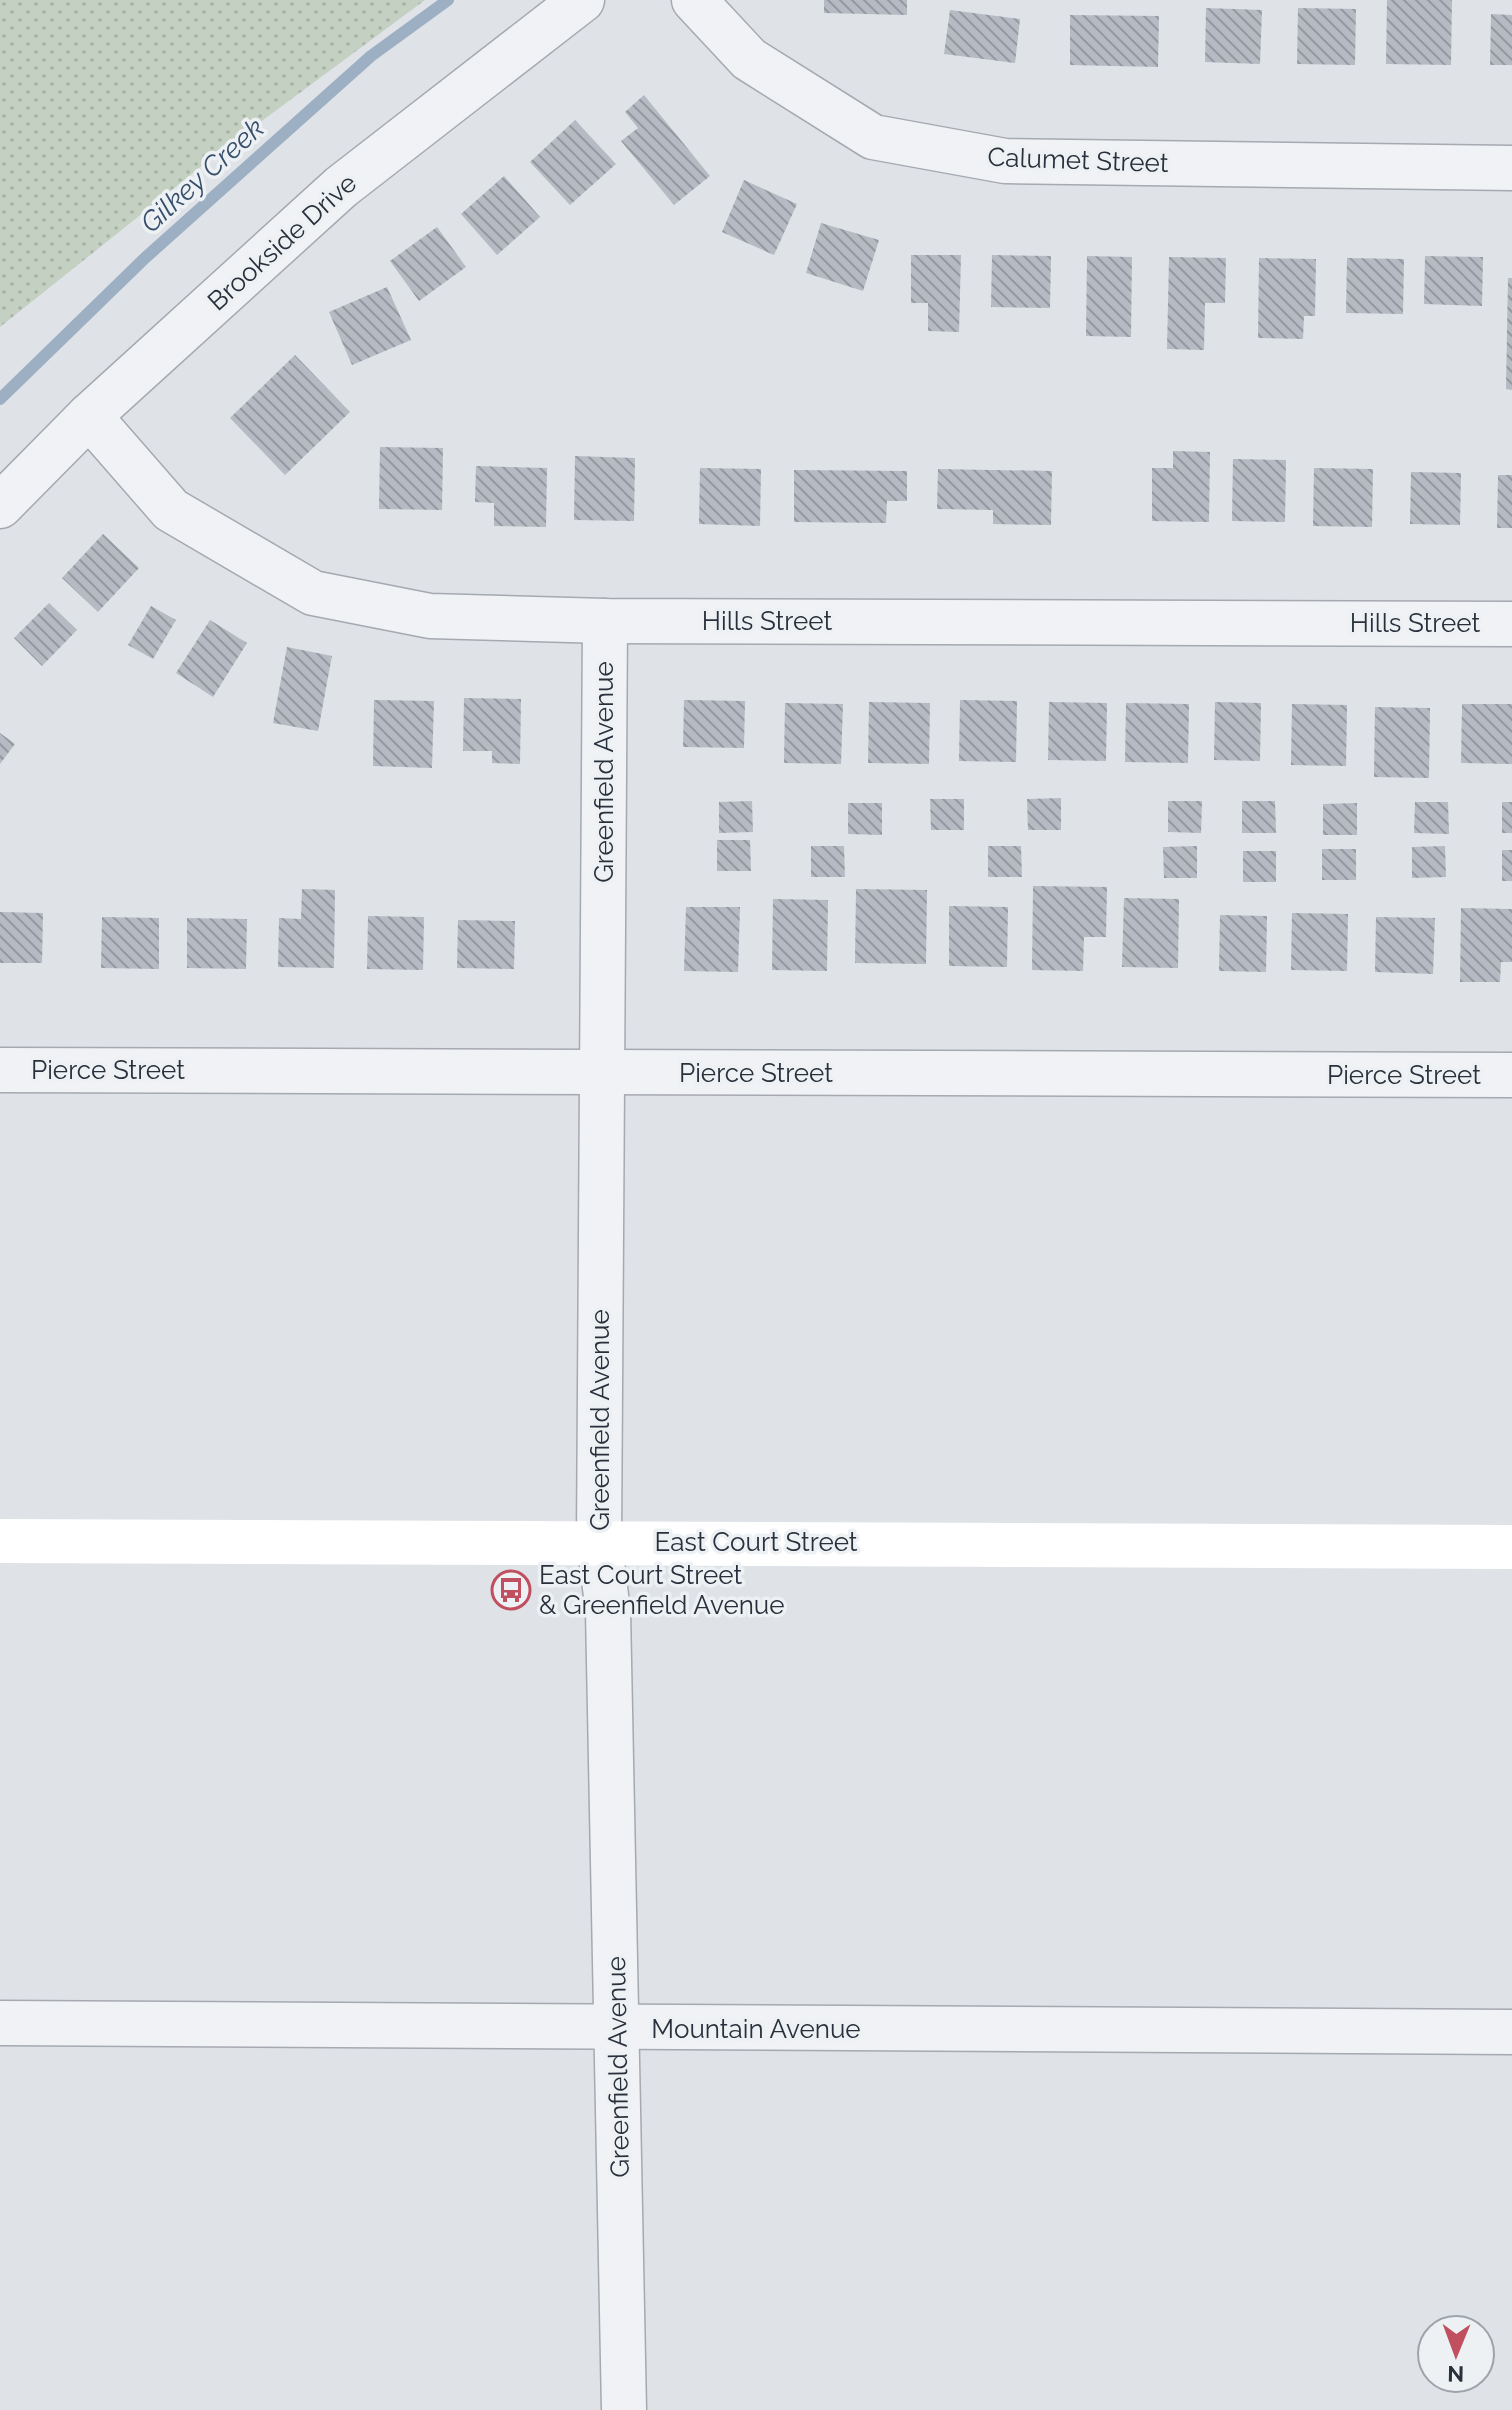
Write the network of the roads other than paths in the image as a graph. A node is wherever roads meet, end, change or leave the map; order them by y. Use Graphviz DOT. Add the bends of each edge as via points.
graph roads {
  1 [pos="582,0"];
  2 [pos="694,0"];
  3 [pos="1512,168"];
  4 [pos="89,416"];
  5 [pos="0,506"];
  6 [pos="605,621"];
  7 [pos="1512,624"];
  8 [pos="0,1070"];
  9 [pos="601,1072"];
  10 [pos="1512,1075"];
  11 [pos="0,1541"];
  12 [pos="599,1541"];
  13 [pos="1512,1547"];
  14 [pos="0,2023"];
  15 [pos="618,2028"];
  16 [pos="1512,2032"];
  17 [pos="624,2410"];
  1 -- 4 [label="street, Brookside Drive" via="341,187"];
  2 -- 3 [label="street, Calumet Street" via="749,59 873,137 1005,161"];
  4 -- 5 [label="street, Brookside Drive"];
  4 -- 6 [label="street, Hills Street" via="171,510 313,593 430,616"];
  6 -- 7 [label="street, Hills Street"];
  6 -- 9 [label="street, Greenfield Avenue"];
  8 -- 9 [label="street, Pierce Street"];
  9 -- 10 [label="street, Pierce Street"];
  9 -- 12 [label="street, Greenfield Avenue"];
  11 -- 12 [label="main road, East Court Street"];
  12 -- 13 [label="main road, East Court Street"];
  12 -- 15 [label="street, Greenfield Avenue" via="608,1611"];
  14 -- 15 [label="street, Mountain Avenue"];
  15 -- 16 [label="street, Mountain Avenue"];
  15 -- 17 [label="street, Greenfield Avenue"];
}
